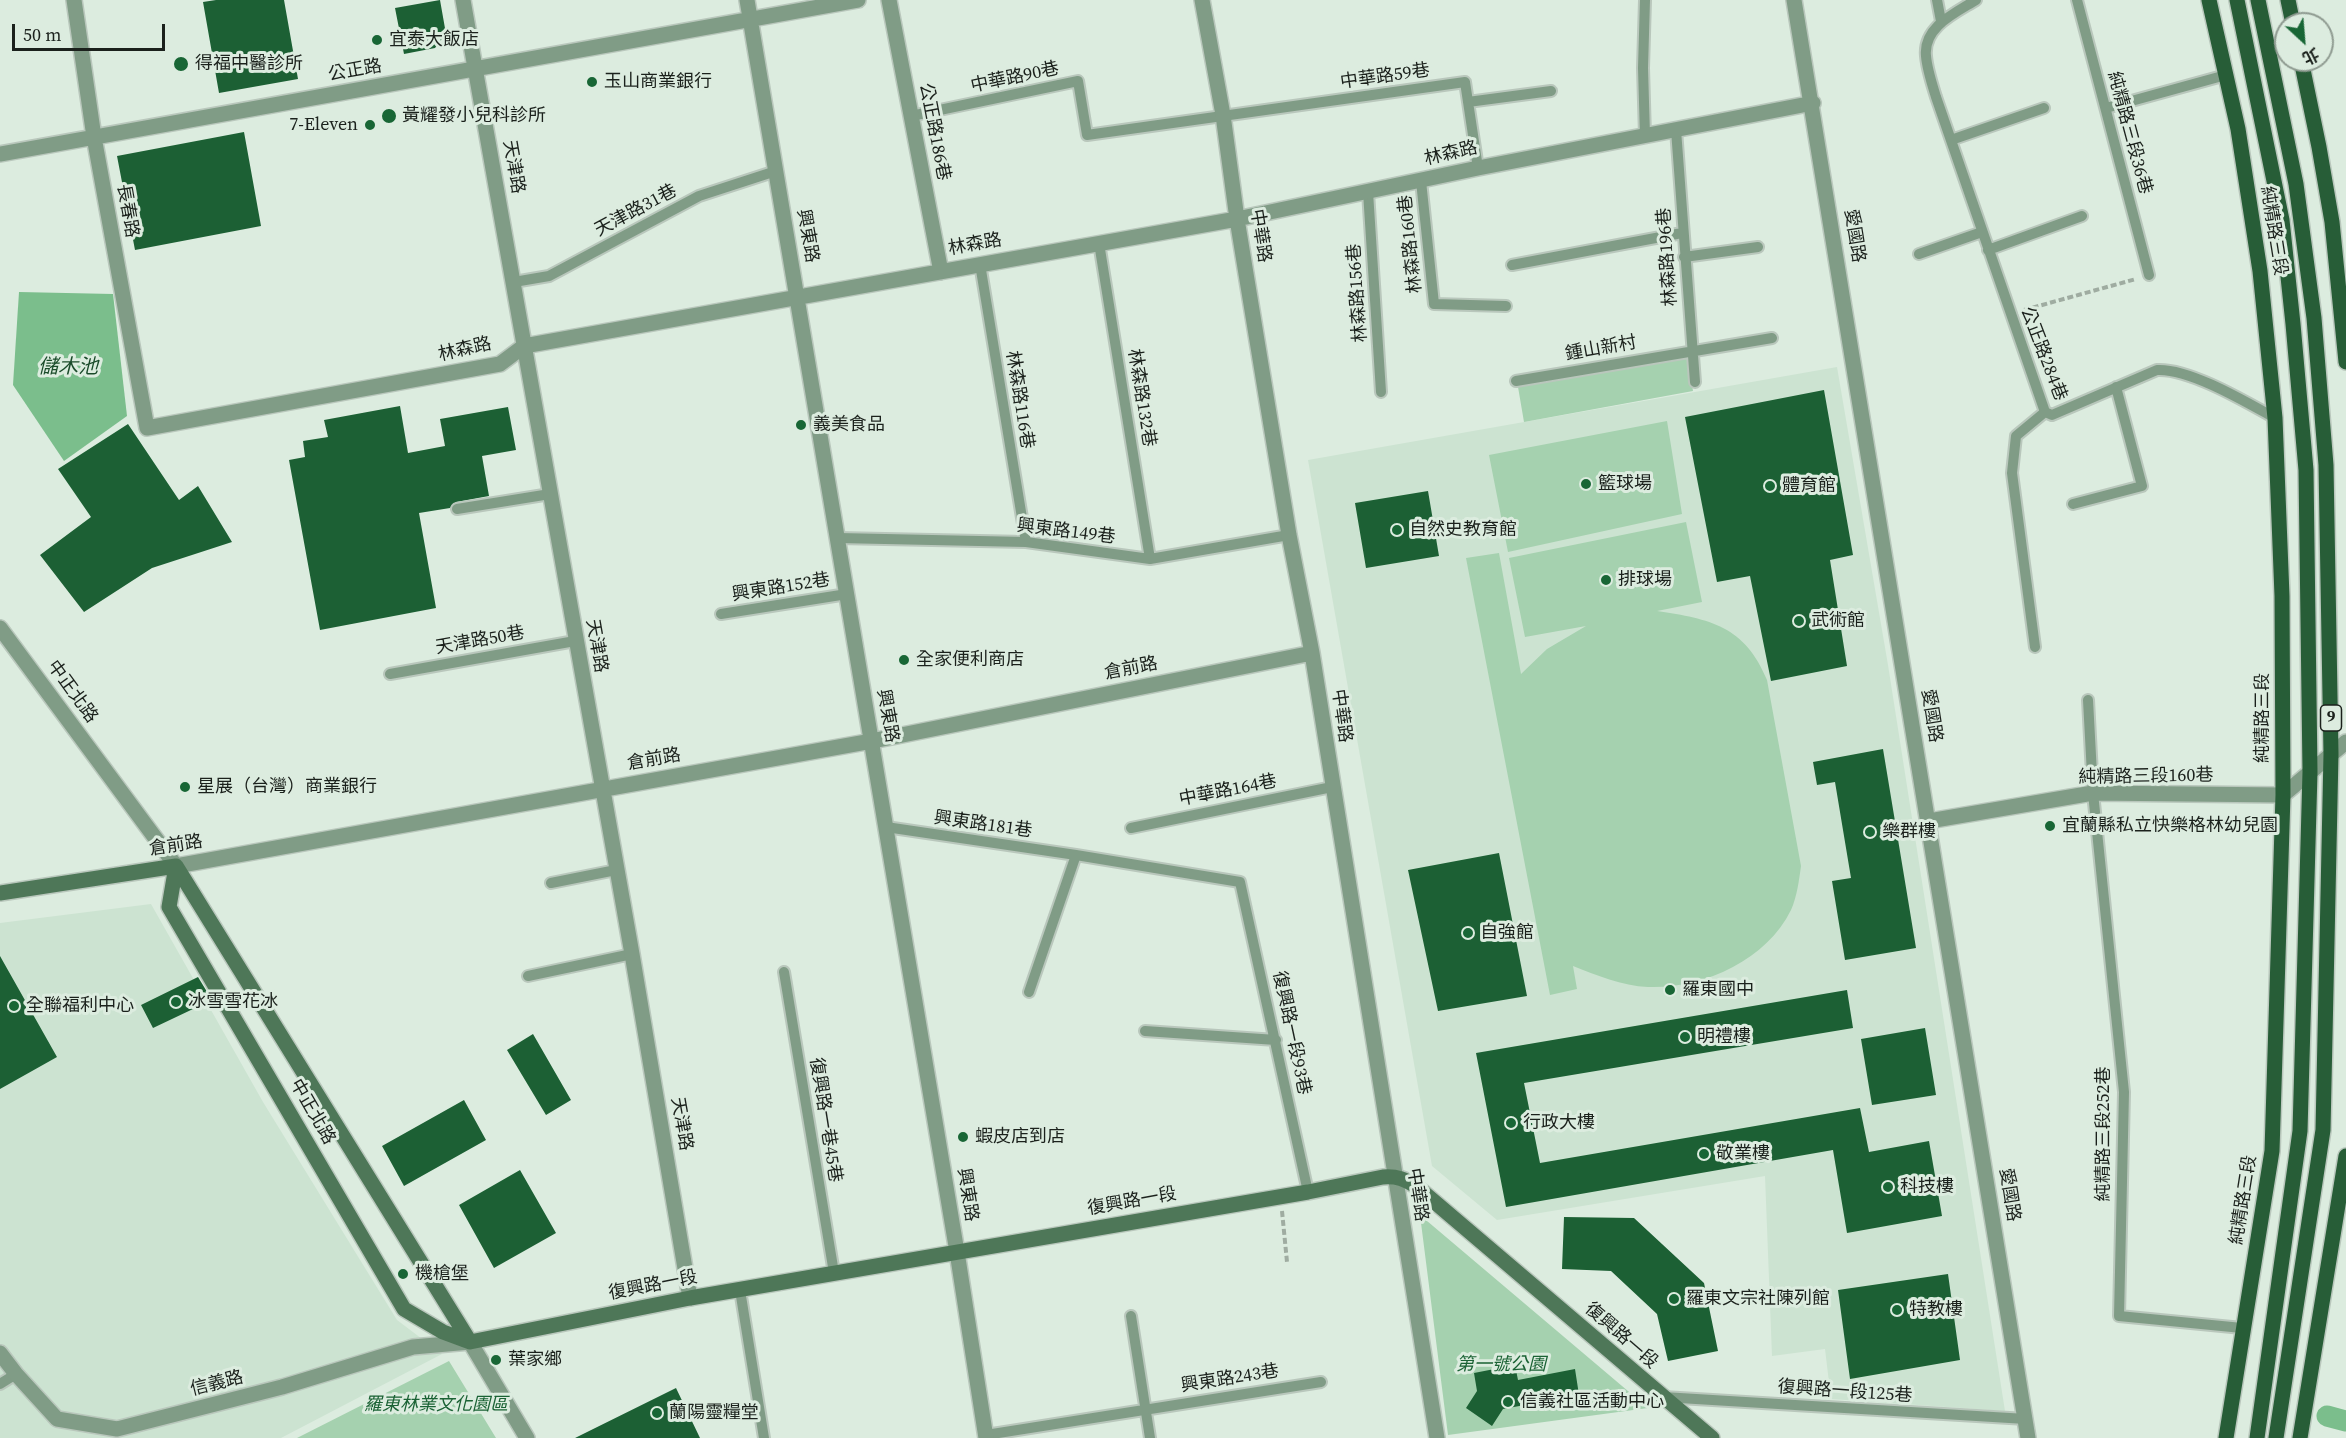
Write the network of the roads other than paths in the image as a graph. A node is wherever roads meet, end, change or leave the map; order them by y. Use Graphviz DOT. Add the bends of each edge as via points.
graph roads {
  1 [pos="74,0"];
  2 [pos="463,0"];
  3 [pos="747,0"];
  4 [pos="858,0"];
  5 [pos="889,0"];
  6 [pos="1202,0"];
  7 [pos="1645,0"];
  8 [pos="1794,0"];
  9 [pos="1937,0"];
  10 [pos="1976,0"];
  11 [pos="2077,0"];
  12 [pos="2209,0"];
  13 [pos="2237,0"];
  14 [pos="2258,0"];
  15 [pos="750,18"];
  16 [pos="1941,21"];
  17 [pos="475,69"];
  18 [pos="2303,72"];
  19 [pos="2226,75"];
  20 [pos="1551,91"];
  21 [pos="1468,102"];
  22 [pos="1813,103"];
  23 [pos="2044,108"];
  24 [pos="2106,108"];
  25 [pos="1223,115"];
  26 [pos="911,116"];
  27 [pos="1676,130"];
  28 [pos="1645,136"];
  29 [pos="94,137"];
  30 [pos="1951,140"];
  31 [pos="0,154"];
  32 [pos="1478,168"];
  33 [pos="776,171"];
  34 [pos="1421,181"];
  35 [pos="1368,192"];
  36 [pos="2082,216"];
  37 [pos="1237,219"];
  38 [pos="1982,232"];
  39 [pos="1682,233"];
  40 [pos="1099,243"];
  41 [pos="1758,247"];
  42 [pos="1988,250"];
  43 [pos="1919,254"];
  44 [pos="1684,257"];
  45 [pos="980,264"];
  46 [pos="1512,265"];
  47 [pos="940,272"];
  48 [pos="2149,275"];
  49 [pos="514,282"];
  50 [pos="797,298"];
  51 [pos="1506,306"];
  52 [pos="1772,338"];
  53 [pos="524,346"];
  54 [pos="1692,350"];
  55 [pos="2346,362"];
  56 [pos="1516,381"];
  57 [pos="1695,382"];
  58 [pos="2116,387"];
  59 [pos="1381,392"];
  60 [pos="2044,412"];
  61 [pos="2275,418"];
  62 [pos="147,428"];
  63 [pos="550,494"];
  64 [pos="2073,504"];
  65 [pos="457,509"];
  66 [pos="1289,535"];
  67 [pos="838,538"];
  68 [pos="1026,542"];
  69 [pos="1150,559"];
  70 [pos="847,594"];
  71 [pos="721,614"];
  72 [pos="0,628"];
  73 [pos="575,641"];
  74 [pos="2035,647"];
  75 [pos="1312,653"];
  76 [pos="390,674"];
  77 [pos="2088,700"];
  78 [pos="872,741"];
  79 [pos="2346,742"];
  80 [pos="2331,754"];
  81 [pos="2310,772"];
  82 [pos="1332,787"];
  83 [pos="602,790"];
  84 [pos="2093,794"];
  85 [pos="2283,795"];
  86 [pos="1929,821"];
  87 [pos="886,827"];
  88 [pos="1131,828"];
  89 [pos="1076,855"];
  90 [pos="176,866"];
  91 [pos="616,870"];
  92 [pos="1240,882"];
  93 [pos="551,883"];
  94 [pos="0,893"];
  95 [pos="632,954"];
  96 [pos="784,972"];
  97 [pos="528,976"];
  98 [pos="1029,992"];
  99 [pos="1145,1031"];
  100 [pos="1276,1040"];
  101 [pos="2346,1156"];
  102 [pos="1395,1176"];
  103 [pos="1308,1192"];
  104 [pos="957,1252"];
  105 [pos="834,1273"];
  106 [pos="740,1290"];
  107 [pos="690,1298"];
  108 [pos="1131,1316"];
  109 [pos="2242,1328"];
  110 [pos="470,1342"];
  111 [pos="0,1353"];
  112 [pos="16,1374"];
  113 [pos="1321,1382"];
  114 [pos="0,1384"];
  115 [pos="1662,1397"];
  116 [pos="1145,1410"];
  117 [pos="2026,1419"];
  118 [pos="986,1436"];
  119 [pos="527,1438"];
  120 [pos="764,1438"];
  121 [pos="1150,1438"];
  122 [pos="1437,1438"];
  123 [pos="1712,1438"];
  124 [pos="2028,1438"];
  125 [pos="2226,1438"];
  126 [pos="2257,1438"];
  127 [pos="2276,1438"];
  128 [pos="2300,1438"];
  1 -- 29 [label="street, 長春路"];
  2 -- 17 [label="street, 天津路"];
  3 -- 15 [label="street, 興東路"];
  4 -- 15 [label="street, 公正路"];
  5 -- 26 [label="street, 公正路186巷"];
  6 -- 25 [label="street, 中華路"];
  7 -- 28 [label="lane"];
  8 -- 22 [label="street, 愛國路"];
  9 -- 16 [label="lane"];
  10 -- 16 [label="lane"];
  11 -- 24 [label="lane, 純精路三段36巷"];
  12 -- 19 [label="main road, 純精路三段"];
  13 -- 81 [label="main road, 純精路三段 / 9" via="2282,220 2293,324 2306,470"];
  14 -- 80 [label="main road, 純精路三段 / 9" via="2296,184 2314,318 2326,465"];
  15 -- 17 [label="street, 公正路"];
  15 -- 33 [label="street, 興東路"];
  16 -- 30 [label="lane, 公正路284巷" via="1927,42 1926,56"];
  17 -- 29 [label="street, 公正路"];
  17 -- 49 [label="street, 天津路"];
  18 -- 55 [label="main road" via="2332,222"];
  19 -- 24 [label="lane"];
  19 -- 61 [label="main road, 純精路三段" via="2260,271"];
  20 -- 21 [label="lane"];
  21 -- 25 [label="lane, 中華路59巷" via="1465,82"];
  21 -- 32 [label="lane, 中華路59巷"];
  22 -- 27 [label="street, 林森路"];
  22 -- 86 [label="street, 愛國路"];
  23 -- 30 [label="lane"];
  24 -- 48 [label="lane, 純精路三段36巷"];
  25 -- 26 [label="lane, 中華路90巷" via="1087,135 1078,81"];
  25 -- 37 [label="street, 中華路"];
  26 -- 47 [label="street, 公正路186巷"];
  27 -- 28 [label="street, 林森路"];
  27 -- 39 [label="lane, 林森路196巷"];
  28 -- 32 [label="street, 林森路"];
  29 -- 31 [label="street, 公正路"];
  29 -- 62 [label="street, 長春路"];
  30 -- 38 [label="lane, 公正路284巷"];
  32 -- 34 [label="street, 林森路"];
  33 -- 49 [label="lane, 天津路31巷" via="699,196 549,276"];
  33 -- 50 [label="street, 興東路"];
  34 -- 35 [label="street, 林森路"];
  34 -- 51 [label="lane, 林森路160巷" via="1434,304"];
  35 -- 37 [label="street, 林森路"];
  35 -- 59 [label="lane, 林森路156巷"];
  36 -- 42 [label="lane"];
  37 -- 40 [label="street, 林森路"];
  37 -- 66 [label="street, 中華路"];
  38 -- 42 [label="lane, 公正路284巷"];
  38 -- 43 [label="lane"];
  39 -- 44 [label="lane, 林森路196巷"];
  39 -- 46 [label="lane"];
  40 -- 45 [label="street, 林森路"];
  40 -- 69 [label="lane, 林森路132巷"];
  41 -- 44 [label="lane"];
  42 -- 60 [label="lane, 公正路284巷"];
  44 -- 54 [label="lane, 林森路196巷"];
  45 -- 47 [label="street, 林森路"];
  45 -- 68 [label="lane, 林森路116巷"];
  47 -- 50 [label="street, 林森路"];
  49 -- 53 [label="street, 天津路"];
  50 -- 53 [label="street, 林森路"];
  50 -- 67 [label="street, 興東路"];
  52 -- 54 [label="lane, 鍾山新村"];
  53 -- 62 [label="street, 林森路" via="500,364"];
  53 -- 63 [label="street, 天津路"];
  54 -- 56 [label="lane, 鍾山新村"];
  54 -- 57 [label="lane, 林森路196巷"];
  58 -- 60 [label="lane, 公正路284巷" via="2052,415"];
  58 -- 61 [label="lane, 公正路284巷" via="2157,370 2170,369"];
  58 -- 64 [label="lane" via="2142,486"];
  60 -- 74 [label="lane" via="2016,436 2012,473"];
  61 -- 85 [label="main road, 純精路三段" via="2282,596"];
  63 -- 65 [label="lane"];
  63 -- 73 [label="street, 天津路"];
  66 -- 69 [label="lane, 興東路149巷"];
  66 -- 75 [label="street, 中華路"];
  67 -- 68 [label="lane, 興東路149巷"];
  67 -- 70 [label="street, 興東路"];
  68 -- 69 [label="lane, 興東路149巷"];
  70 -- 71 [label="lane, 興東路152巷"];
  70 -- 78 [label="street, 興東路"];
  72 -- 90 [label="street, 中正北路"];
  73 -- 76 [label="lane, 天津路50巷"];
  73 -- 83 [label="street, 天津路"];
  75 -- 78 [label="street, 倉前路"];
  75 -- 82 [label="street, 中華路"];
  77 -- 84 [label="lane"];
  78 -- 83 [label="street, 倉前路"];
  78 -- 87 [label="street, 興東路"];
  79 -- 80 [label="street"];
  80 -- 81 [label="street"];
  80 -- 127 [label="main road, 純精路三段 / 9" via="2323,1130"];
  81 -- 85 [label="street"];
  81 -- 126 [label="main road, 純精路三段 / 9" via="2300,1131"];
  82 -- 88 [label="lane, 中華路164巷"];
  82 -- 102 [label="street, 中華路"];
  83 -- 90 [label="street, 倉前路"];
  83 -- 91 [label="street, 天津路"];
  84 -- 85 [label="street, 純精路三段160巷"];
  84 -- 86 [label="street, 純精路三段160巷"];
  84 -- 109 [label="lane, 純精路三段252巷" via="2124,1092 2119,1316"];
  85 -- 109 [label="main road, 純精路三段" via="2272,1151"];
  86 -- 117 [label="street, 愛國路"];
  87 -- 89 [label="lane, 興東路181巷"];
  87 -- 104 [label="street, 興東路"];
  89 -- 92 [label="lane, 興東路181巷"];
  89 -- 98 [label="lane"];
  90 -- 94 [label="main road, 倉前路"];
  90 -- 110 [label="main road, 中正北路"];
  90 -- 110 [label="main road, 中正北路" via="169,907 404,1309 442,1332"];
  91 -- 93 [label="lane"];
  91 -- 95 [label="street, 天津路"];
  92 -- 100 [label="lane, 復興路一段93巷"];
  95 -- 97 [label="lane"];
  95 -- 107 [label="street, 天津路"];
  96 -- 105 [label="lane, 復興路一巷45巷"];
  99 -- 100 [label="lane"];
  100 -- 103 [label="lane, 復興路一段93巷"];
  101 -- 128 [label="main road"];
  102 -- 103 [label="main road, 復興路一段"];
  102 -- 115 [label="main road, 復興路一段" via="1417,1187"];
  102 -- 122 [label="street, 中華路"];
  103 -- 104 [label="main road, 復興路一段"];
  104 -- 105 [label="main road, 復興路一段"];
  104 -- 118 [label="street, 興東路"];
  105 -- 106 [label="main road, 復興路一段"];
  106 -- 107 [label="main road, 復興路一段"];
  106 -- 120 [label="lane"];
  107 -- 110 [label="main road, 復興路一段"];
  108 -- 116 [label="lane"];
  109 -- 125 [label="main road, 純精路三段"];
  110 -- 112 [label="street, 信義路" via="413,1347 282,1388 117,1429 57,1419"];
  110 -- 119 [label="street, 中正北路"];
  111 -- 112 [label="street, 信義路"];
  112 -- 114 [label="lane"];
  113 -- 116 [label="lane, 興東路243巷"];
  115 -- 117 [label="lane, 復興路一段125巷"];
  115 -- 123 [label="main road, 復興路一段"];
  116 -- 118 [label="lane, 興東路243巷"];
  116 -- 121 [label="lane"];
  117 -- 124 [label="street, 愛國路"];
}
